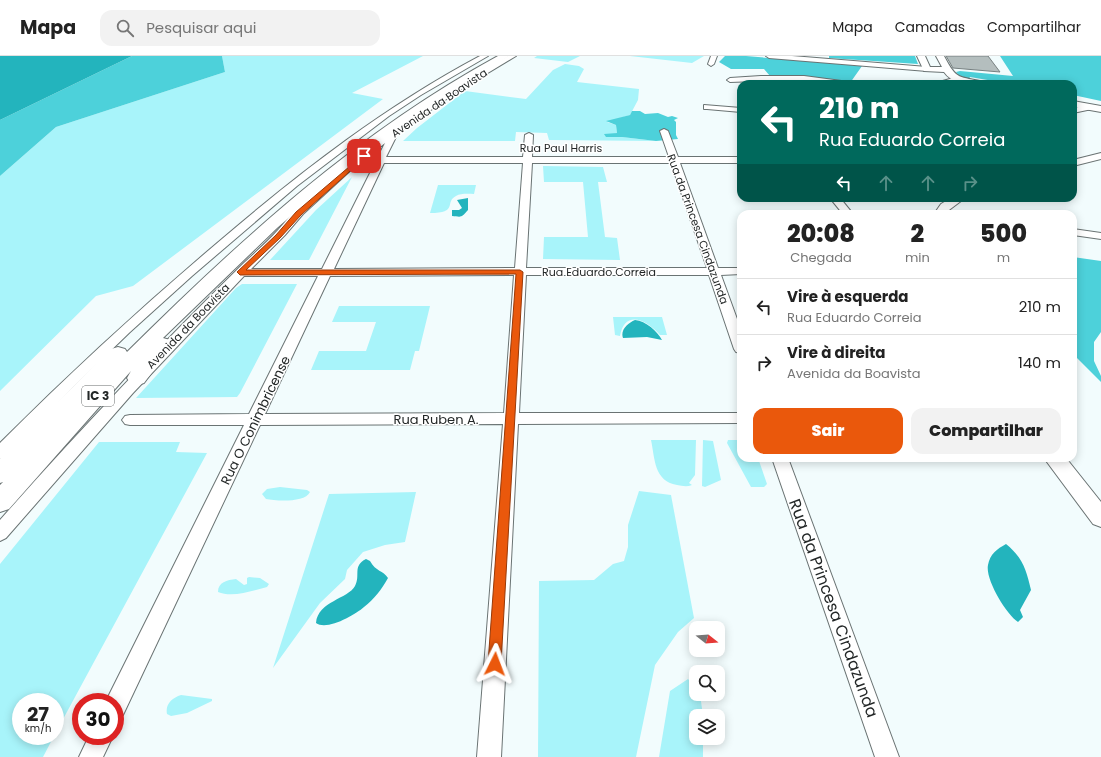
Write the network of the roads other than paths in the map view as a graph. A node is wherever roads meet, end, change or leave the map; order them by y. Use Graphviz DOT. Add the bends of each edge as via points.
graph roads {
  1 [pos="485,56"];
  2 [pos="494,56"];
  3 [pos="505,56"];
  4 [pos="513,56"];
  5 [pos="714,56"];
  6 [pos="769,56"];
  7 [pos="921,56"];
  8 [pos="940,56"];
  9 [pos="819,58"];
  10 [pos="712,64"];
  11 [pos="927,69"];
  12 [pos="948,70"];
  13 [pos="957,79"];
  14 [pos="730,80"];
  15 [pos="801,80"];
  16 [pos="953,80"];
  17 [pos="962,80"];
  18 [pos="1077,105"];
  19 [pos="707,107"];
  20 [pos="1089,107"];
  21 [pos="1101,109"];
  22 [pos="737,110"];
  23 [pos="1077,110"];
  24 [pos="664,131"];
  25 [pos="394,132"];
  26 [pos="529,135"];
  27 [pos="1101,156"];
  28 [pos="381,160"];
  29 [pos="526,160"];
  30 [pos="673,160"];
  31 [pos="737,160"];
  32 [pos="1077,162"];
  33 [pos="838,202"];
  34 [pos="953,202"];
  35 [pos="845,210"];
  36 [pos="943,210"];
  37 [pos="1077,233"];
  38 [pos="1101,236"];
  39 [pos="240,272"];
  40 [pos="326,272"];
  41 [pos="520,272"];
  42 [pos="713,272"];
  43 [pos="737,272"];
  44 [pos="199,293"];
  45 [pos="737,338"];
  46 [pos="137,378"];
  47 [pos="737,418"];
  48 [pos="511,419"];
  49 [pos="130,420"];
  50 [pos="255,420"];
  51 [pos="0,453"];
  52 [pos="781,462"];
  53 [pos="1057,462"];
  54 [pos="0,474"];
  55 [pos="0,502"];
  56 [pos="1101,518"];
  57 [pos="0,533"];
  58 [pos="122,693"];
  59 [pos="97,745"];
  60 [pos="91,757"];
  61 [pos="489,757"];
  62 [pos="887,757"];
  1 -- 51 [label="street, Avenida da Boavista" via="400,106 292,185 115,338"];
  2 -- 54 [label="highway, Avenida da Boavista / IC 3" via="382,124 302,186 182,292 64,407"];
  3 -- 44 [label="highway, Avenida da Boavista / IC 3" via="443,92 387,130 315,187"];
  4 -- 25 [label="street, Avenida da Boavista" via="451,93"];
  5 -- 10 [label="street"];
  6 -- 9 [label="street"];
  7 -- 11 [label="street"];
  8 -- 12 [label="street"];
  9 -- 11 [label="street"];
  11 -- 12 [label="street"];
  12 -- 13 [label="street" via="950,76"];
  13 -- 16 [label="street"];
  13 -- 17 [label="street"];
  14 -- 15 [label="street" via="788,77"];
  18 -- 20 [label="street"];
  19 -- 22 [label="street"];
  20 -- 21 [label="street"];
  20 -- 23 [label="street"];
  24 -- 30 [label="street, Rua da Princesa Cindazunda"];
  25 -- 28 [label="street, Rua O Conimbricense"];
  25 -- 39 [label="street, Avenida da Boavista" via="304,208"];
  26 -- 29 [label="street"];
  27 -- 32 [label="street"];
  28 -- 29 [label="street, Rua Paul Harris"];
  28 -- 40 [label="street, Rua O Conimbricense"];
  29 -- 30 [label="street, Rua Paul Harris"];
  29 -- 41 [label="street"];
  30 -- 31 [label="street, Rua Paul Harris"];
  30 -- 42 [label="street, Rua da Princesa Cindazunda"];
  33 -- 35 [label="street"];
  34 -- 36 [label="street"];
  37 -- 38 [label="street"];
  39 -- 40 [label="street, Rua Eduardo Correia"];
  39 -- 46 [label="street, Avenida da Boavista"];
  40 -- 41 [label="street, Rua Eduardo Correia"];
  40 -- 50 [label="street, Rua O Conimbricense"];
  41 -- 42 [label="street, Rua Eduardo Correia"];
  41 -- 48 [label="street"];
  42 -- 43 [label="street, Rua Eduardo Correia"];
  42 -- 45 [label="street, Rua da Princesa Cindazunda"];
  44 -- 46 [label="highway" via="186,316"];
  44 -- 55 [label="highway, Avenida da Boavista / IC 3" via="145,345"];
  46 -- 57 [label="street, Avenida da Boavista"];
  47 -- 48 [label="street, Rua Ruben A."];
  48 -- 50 [label="street, Rua Ruben A."];
  48 -- 61 [label="street"];
  49 -- 50 [label="street, Rua Ruben A."];
  50 -- 58 [label="street, Rua O Conimbricense"];
  52 -- 62 [label="street, Rua da Princesa Cindazunda"];
  53 -- 56 [label="street"];
  59 -- 60 [label="street"];
}
